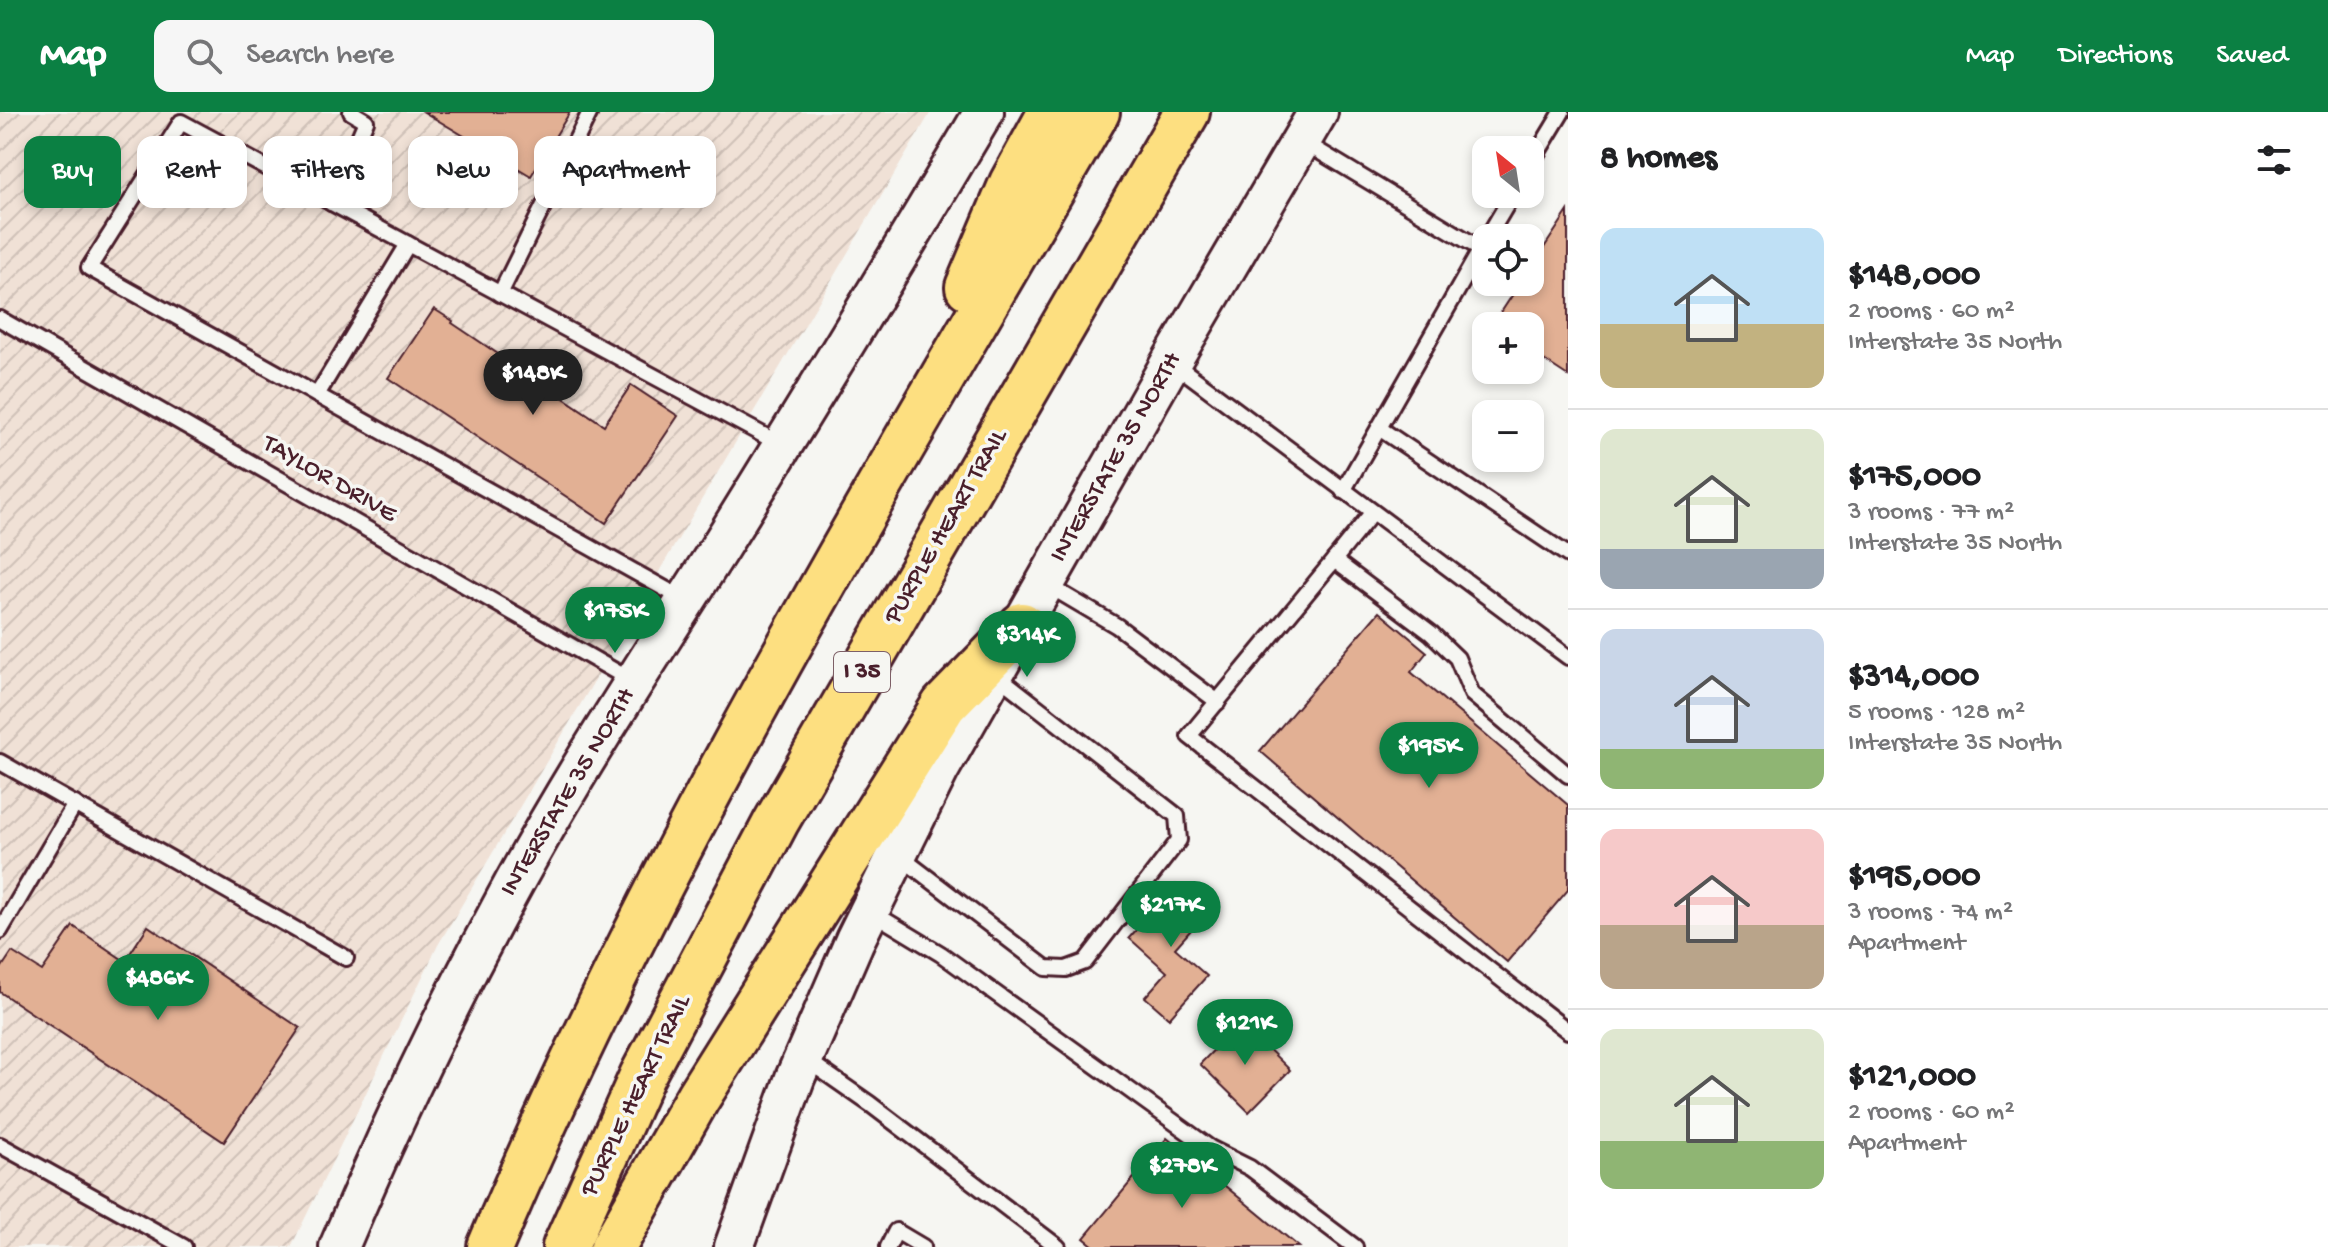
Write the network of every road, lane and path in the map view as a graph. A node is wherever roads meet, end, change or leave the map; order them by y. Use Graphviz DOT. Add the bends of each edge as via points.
graph roads {
  1 [pos="351,112"];
  2 [pos="590,112"];
  3 [pos="984,112"];
  4 [pos="1051,112"];
  5 [pos="1097,112"];
  6 [pos="1187,112"];
  7 [pos="1562,112"];
  8 [pos="1310,126"];
  9 [pos="360,136"];
  10 [pos="1544,142"];
  11 [pos="263,166"];
  12 [pos="340,208"];
  13 [pos="1472,234"];
  14 [pos="408,244"];
  15 [pos="1472,263"];
  16 [pos="500,294"];
  17 [pos="0,319"];
  18 [pos="1171,362"];
  19 [pos="317,395"];
  20 [pos="1379,428"];
  21 [pos="783,446"];
  22 [pos="890,469"];
  23 [pos="1343,491"];
  24 [pos="1372,513"];
  25 [pos="1568,555"];
  26 [pos="1334,560"];
  27 [pos="1046,583"];
  28 [pos="686,600"];
  29 [pos="1022,625"];
  30 [pos="1568,657"];
  31 [pos="995,674"];
  32 [pos="634,682"];
  33 [pos="1218,702"];
  34 [pos="0,762"];
  35 [pos="1568,775"];
  36 [pos="75,804"];
  37 [pos="897,855"];
  38 [pos="870,911"];
  39 [pos="0,931"];
  40 [pos="346,958"];
  41 [pos="1568,1031"];
  42 [pos="804,1058"];
  43 [pos="0,1145"];
  44 [pos="184,1247"];
  45 [pos="339,1247"];
  46 [pos="490,1247"];
  47 [pos="565,1247"];
  48 [pos="613,1247"];
  49 [pos="734,1247"];
  50 [pos="888,1247"];
  51 [pos="923,1247"];
  52 [pos="1058,1247"];
  53 [pos="1355,1247"];
  1 -- 9 [label="lane" via="366,121"];
  2 -- 16 [label="lane"];
  3 -- 21 [label="main road, INTERSTATE 35 NORTH"];
  4 -- 22 [label="highway" via="1012,183"];
  5 -- 22 [label="highway"];
  6 -- 47 [label="highway, PURPLE HEART TRAIL / I 35" via="776,822 642,1076"];
  7 -- 10 [label="lane"];
  8 -- 13 [label="lane"];
  8 -- 18 [label="main road, INTERSTATE 35 NORTH"];
  11 -- 19 [label="lane" via="181,122 89,268"];
  12 -- 14 [label="lane"];
  14 -- 16 [label="lane"];
  14 -- 19 [label="lane"];
  15 -- 20 [label="lane"];
  16 -- 21 [label="lane"];
  17 -- 32 [label="lane, TAYLOR DRIVE"];
  18 -- 23 [label="lane"];
  18 -- 27 [label="main road, INTERSTATE 35 NORTH"];
  19 -- 28 [label="lane"];
  20 -- 23 [label="lane"];
  20 -- 25 [label="lane"];
  21 -- 28 [label="main road, INTERSTATE 35 NORTH"];
  22 -- 46 [label="highway" via="643,917 586,1030"];
  23 -- 24 [label="lane"];
  24 -- 26 [label="lane"];
  24 -- 30 [label="lane"];
  26 -- 33 [label="lane"];
  26 -- 35 [label="lane" via="1431,633 1457,658 1472,694"];
  27 -- 29 [label="main road, INTERSTATE 35 NORTH"];
  27 -- 33 [label="lane" via="1117,626"];
  28 -- 32 [label="main road, INTERSTATE 35 NORTH"];
  29 -- 31 [label="main road, INTERSTATE 35 NORTH"];
  29 -- 48 [label="highway" via="944,705 698,1097"];
  31 -- 37 [label="main road, INTERSTATE 35 NORTH"];
  31 -- 37 [label="lane" via="1177,816 1179,840 1085,962 1066,969 1046,968"];
  32 -- 45 [label="main road, INTERSTATE 35 NORTH" via="498,912 427,1050"];
  33 -- 41 [label="lane" via="1189,736"];
  34 -- 36 [label="lane"];
  36 -- 39 [label="lane"];
  36 -- 40 [label="lane"];
  37 -- 38 [label="main road, INTERSTATE 35 NORTH"];
  38 -- 42 [label="main road, INTERSTATE 35 NORTH"];
  38 -- 53 [label="lane" via="941,954 1210,1148 1250,1168"];
  42 -- 49 [label="main road, INTERSTATE 35 NORTH"];
  42 -- 52 [label="lane"];
  43 -- 44 [label="lane"];
  50 -- 51 [label="lane" via="896,1231"];
}
